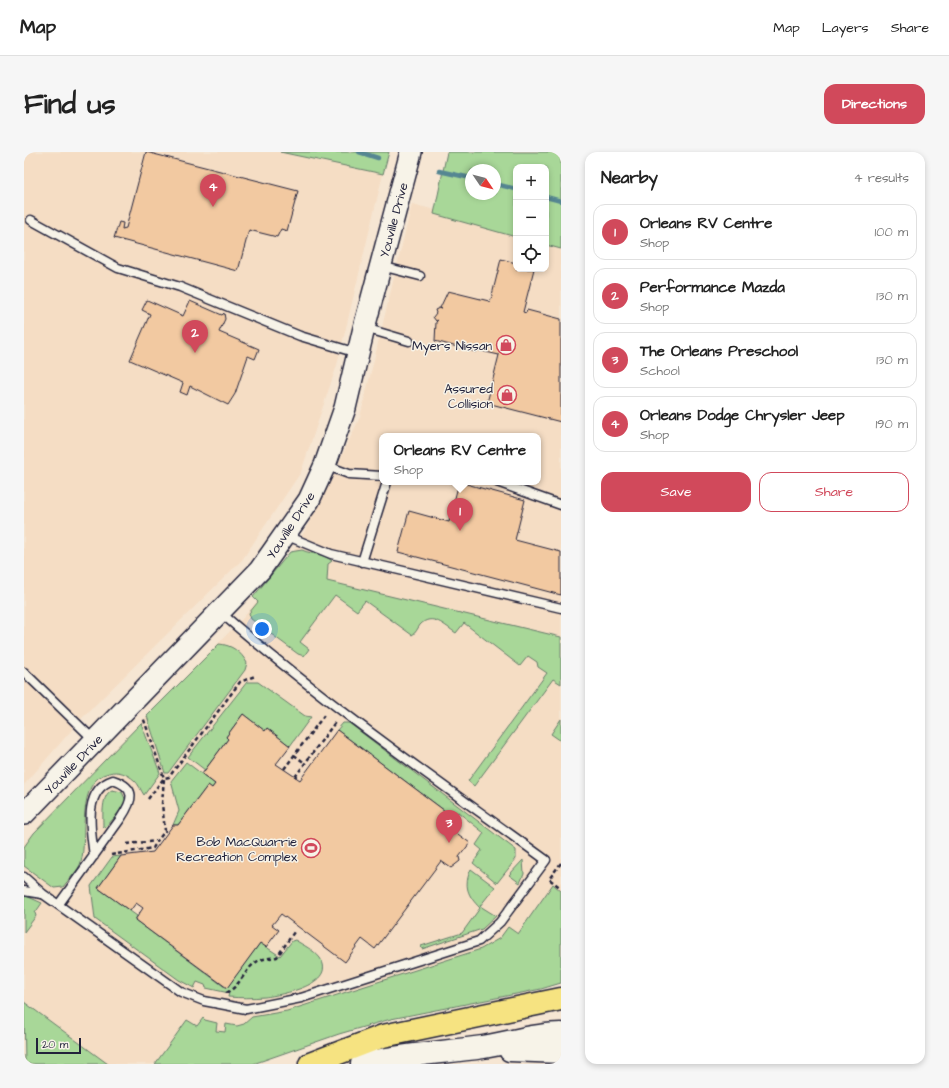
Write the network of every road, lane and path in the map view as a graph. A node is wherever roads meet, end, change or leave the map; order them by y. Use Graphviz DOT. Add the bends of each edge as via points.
graph roads {
  1 [pos="411,152"];
  2 [pos="31,220"];
  3 [pos="380,266"];
  4 [pos="420,276"];
  5 [pos="364,328"];
  6 [pos="409,341"];
  7 [pos="358,354"];
  8 [pos="325,465"];
  9 [pos="379,476"];
  10 [pos="386,485"];
  11 [pos="505,485"];
  12 [pos="561,505"];
  13 [pos="285,535"];
  14 [pos="362,562"];
  15 [pos="561,608"];
  16 [pos="219,612"];
  17 [pos="24,672"];
  18 [pos="255,676"];
  19 [pos="325,714"];
  20 [pos="143,717"];
  21 [pos="336,722"];
  22 [pos="95,742"];
  23 [pos="294,755"];
  24 [pos="305,763"];
  25 [pos="284,769"];
  26 [pos="295,777"];
  27 [pos="164,778"];
  28 [pos="148,799"];
  29 [pos="24,814"];
  30 [pos="157,841"];
  31 [pos="127,844"];
  32 [pos="111,855"];
  33 [pos="94,856"];
  34 [pos="561,863"];
  35 [pos="24,877"];
  36 [pos="561,888"];
  37 [pos="24,891"];
  38 [pos="43,894"];
  39 [pos="59,904"];
  40 [pos="294,932"];
  41 [pos="223,994"];
  42 [pos="561,999"];
  43 [pos="561,1034"];
  44 [pos="483,1047"];
  45 [pos="561,1052"];
  46 [pos="310,1064"];
  47 [pos="362,1064"];
  1 -- 3 [label="street, Youville Drive"];
  2 -- 7 [label="lane" via="118,268 180,287 300,336"];
  3 -- 4 [label="lane"];
  3 -- 5 [label="street, Youville Drive"];
  5 -- 6 [label="lane"];
  5 -- 7 [label="street, Youville Drive"];
  7 -- 8 [label="street, Youville Drive" via="345,408"];
  8 -- 9 [label="lane" via="349,474"];
  8 -- 13 [label="street, Youville Drive" via="309,500"];
  10 -- 14 [label="lane"];
  11 -- 12 [label="lane"];
  13 -- 14 [label="lane" via="331,554"];
  13 -- 16 [label="street, Youville Drive" via="260,570"];
  14 -- 15 [label="lane"];
  16 -- 22 [label="street, Youville Drive"];
  16 -- 39 [label="lane" via="298,677 546,860 500,922 479,941 301,998 246,1009 204,1001 181,992"];
  17 -- 22 [label="lane"];
  18 -- 27 [label="path" via="240,682 169,777"];
  19 -- 23 [label="path"];
  20 -- 27 [label="path"];
  21 -- 24 [label="path"];
  22 -- 29 [label="street, Youville Drive"];
  23 -- 24 [label="path"];
  23 -- 25 [label="path"];
  24 -- 26 [label="path"];
  27 -- 28 [label="path"];
  27 -- 30 [label="path" via="164,831"];
  30 -- 31 [label="path"];
  30 -- 32 [label="path" via="153,848"];
  33 -- 33 [label="lane" via="130,804 131,798 126,786 112,780 102,785 93,800 90,828"];
  33 -- 39 [label="lane"];
  34 -- 36 [label="path" via="549,879"];
  35 -- 38 [label="lane"];
  37 -- 38 [label="lane"];
  38 -- 39 [label="lane"];
  40 -- 41 [label="path" via="277,957 257,962 236,988"];
  42 -- 46 [label="highway" via="383,1036"];
  43 -- 44 [label="main road" via="536,1036"];
  44 -- 45 [label="main road"];
  44 -- 47 [label="main road" via="387,1058"];
}
